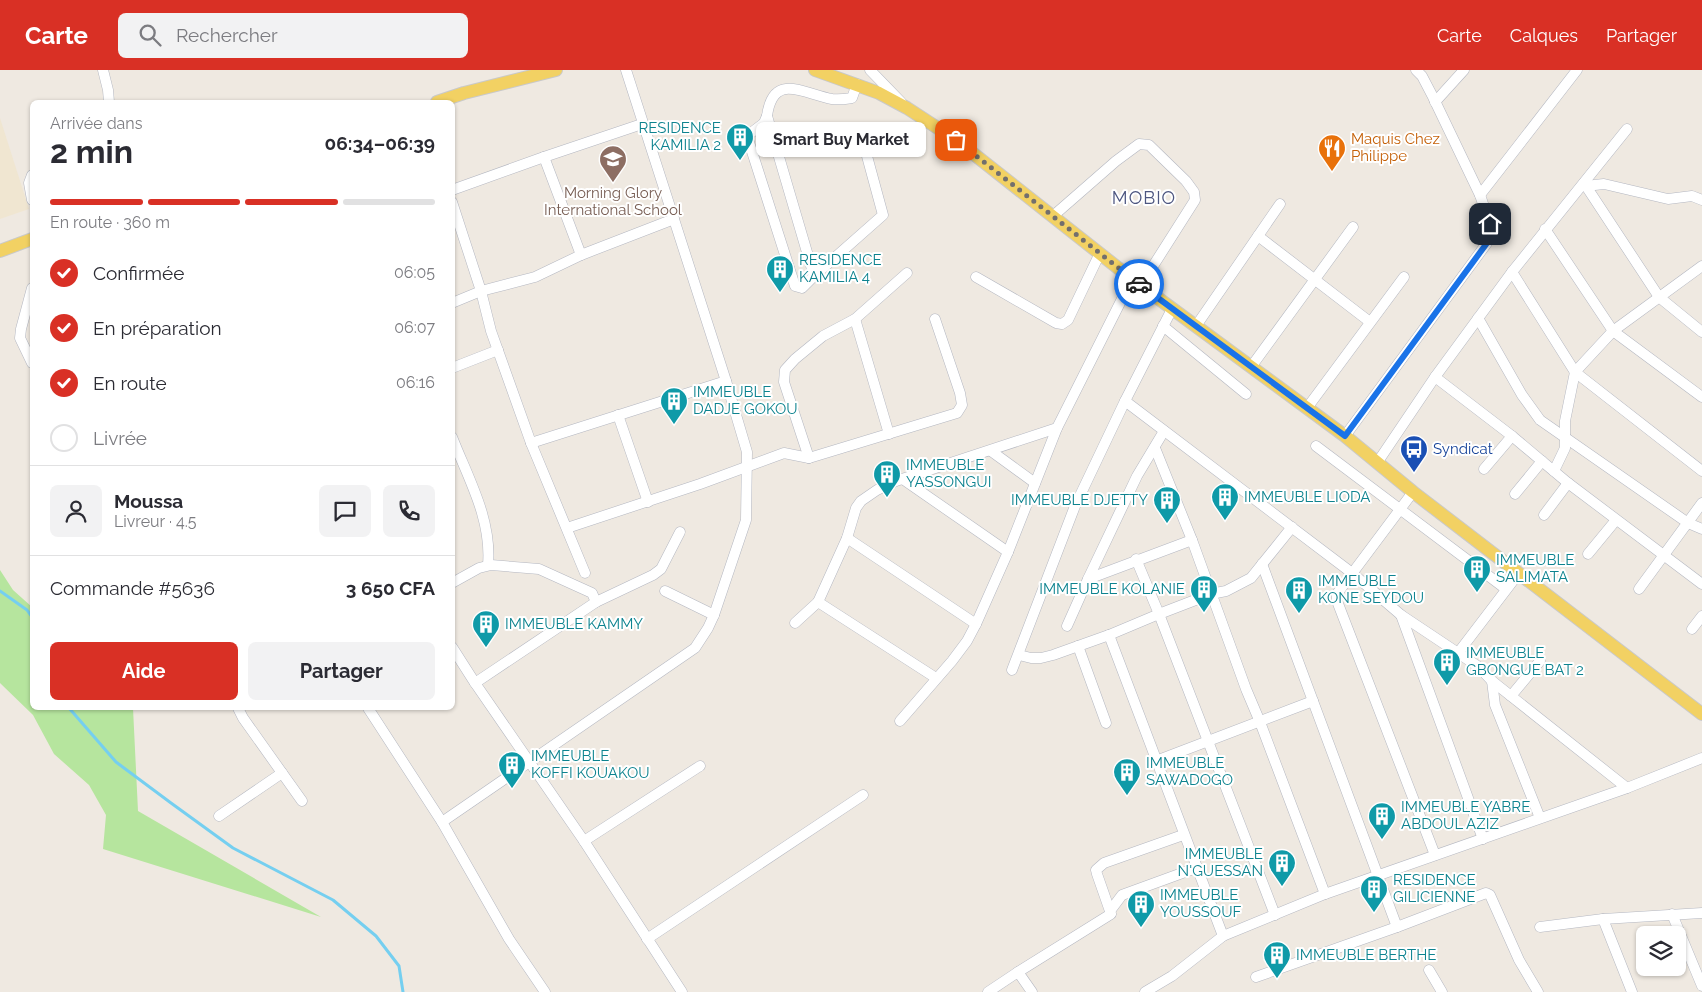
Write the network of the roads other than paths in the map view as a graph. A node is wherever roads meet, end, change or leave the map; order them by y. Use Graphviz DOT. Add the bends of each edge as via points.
graph roads {
  1 [pos="103,70"];
  2 [pos="556,70"];
  3 [pos="626,70"];
  4 [pos="815,70"];
  5 [pos="870,70"];
  6 [pos="1416,70"];
  7 [pos="1464,70"];
  8 [pos="1578,70"];
  9 [pos="857,84"];
  10 [pos="108,100"];
  11 [pos="443,100"];
  12 [pos="1435,102"];
  13 [pos="907,108"];
  14 [pos="767,116"];
  15 [pos="642,124"];
  16 [pos="1627,129"];
  17 [pos="861,134"];
  18 [pos="544,156"];
  19 [pos="1584,185"];
  20 [pos="455,189"];
  21 [pos="1480,195"];
  22 [pos="1702,200"];
  23 [pos="1280,204"];
  24 [pos="455,211"];
  25 [pos="1053,216"];
  26 [pos="674,219"];
  27 [pos="1353,227"];
  28 [pos="1545,229"];
  29 [pos="1258,236"];
  30 [pos="30,240"];
  31 [pos="0,250"];
  32 [pos="1100,253"];
  33 [pos="581,255"];
  34 [pos="1702,266"];
  35 [pos="1512,272"];
  36 [pos="907,273"];
  37 [pos="814,276"];
  38 [pos="976,276"];
  39 [pos="1404,277"];
  40 [pos="1315,279"];
  41 [pos="1137,282"];
  42 [pos="481,291"];
  43 [pos="30,295"];
  44 [pos="1659,297"];
  45 [pos="455,302"];
  46 [pos="1172,309"];
  47 [pos="1478,318"];
  48 [pos="854,319"];
  49 [pos="935,319"];
  50 [pos="1370,322"];
  51 [pos="1163,326"];
  52 [pos="1196,326"];
  53 [pos="1612,331"];
  54 [pos="1702,332"];
  55 [pos="498,350"];
  56 [pos="30,359"];
  57 [pos="455,367"];
  58 [pos="1251,367"];
  59 [pos="1575,372"];
  60 [pos="1435,377"];
  61 [pos="726,381"];
  62 [pos="1246,394"];
  63 [pos="1702,397"];
  64 [pos="1125,402"];
  65 [pos="1307,408"];
  66 [pos="618,415"];
  67 [pos="1057,428"];
  68 [pos="1164,431"];
  69 [pos="890,434"];
  70 [pos="1345,436"];
  71 [pos="1512,436"];
  72 [pos="1564,436"];
  73 [pos="531,442"];
  74 [pos="455,444"];
  75 [pos="1316,446"];
  76 [pos="1154,448"];
  77 [pos="991,451"];
  78 [pos="809,458"];
  79 [pos="1542,461"];
  80 [pos="1377,463"];
  81 [pos="748,467"];
  82 [pos="1484,469"];
  83 [pos="1554,470"];
  84 [pos="1702,470"];
  85 [pos="904,480"];
  86 [pos="1035,483"];
  87 [pos="1568,483"];
  88 [pos="1413,492"];
  89 [pos="1515,494"];
  90 [pos="648,502"];
  91 [pos="1702,502"];
  92 [pos="1400,510"];
  93 [pos="1544,515"];
  94 [pos="1616,520"];
  95 [pos="1688,523"];
  96 [pos="1292,527"];
  97 [pos="567,528"];
  98 [pos="1702,529"];
  99 [pos="680,532"];
  100 [pos="847,538"];
  101 [pos="1192,540"];
  102 [pos="1008,552"];
  103 [pos="1588,554"];
  104 [pos="1664,555"];
  105 [pos="1136,560"];
  106 [pos="1262,564"];
  107 [pos="488,565"];
  108 [pos="585,573"];
  109 [pos="1352,573"];
  110 [pos="1519,573"];
  111 [pos="1088,579"];
  112 [pos="455,582"];
  113 [pos="1702,584"];
  114 [pos="1506,589"];
  115 [pos="1639,589"];
  116 [pos="665,591"];
  117 [pos="1211,594"];
  118 [pos="596,602"];
  119 [pos="818,602"];
  120 [pos="1159,614"];
  121 [pos="714,615"];
  122 [pos="1402,615"];
  123 [pos="1702,616"];
  124 [pos="795,623"];
  125 [pos="976,624"];
  126 [pos="1067,626"];
  127 [pos="1692,629"];
  128 [pos="1109,635"];
  129 [pos="1078,646"];
  130 [pos="455,652"];
  131 [pos="1458,653"];
  132 [pos="1019,655"];
  133 [pos="1540,661"];
  134 [pos="1012,670"];
  135 [pos="936,678"];
  136 [pos="1492,681"];
  137 [pos="474,683"];
  138 [pos="1511,696"];
  139 [pos="1313,701"];
  140 [pos="239,710"];
  141 [pos="369,710"];
  142 [pos="1702,714"];
  143 [pos="900,721"];
  144 [pos="1260,722"];
  145 [pos="1106,724"];
  146 [pos="1207,741"];
  147 [pos="1702,758"];
  148 [pos="1156,761"];
  149 [pos="530,762"];
  150 [pos="700,766"];
  151 [pos="282,773"];
  152 [pos="1627,788"];
  153 [pos="863,795"];
  154 [pos="302,801"];
  155 [pos="219,816"];
  156 [pos="1540,818"];
  157 [pos="442,822"];
  158 [pos="1183,834"];
  159 [pos="1483,839"];
  160 [pos="584,841"];
  161 [pos="1435,855"];
  162 [pos="1196,868"];
  163 [pos="1378,875"];
  164 [pos="1325,894"];
  165 [pos="1110,910"];
  166 [pos="1702,913"];
  167 [pos="1672,914"];
  168 [pos="1275,915"];
  169 [pos="1603,919"];
  170 [pos="1397,927"];
  171 [pos="1540,927"];
  172 [pos="1222,936"];
  173 [pos="647,938"];
  174 [pos="1430,970"];
  175 [pos="1018,972"];
  176 [pos="1256,977"];
  177 [pos="1702,986"];
  178 [pos="545,992"];
  179 [pos="682,992"];
  180 [pos="988,992"];
  181 [pos="1032,992"];
  182 [pos="1145,992"];
  183 [pos="1442,992"];
  184 [pos="1538,992"];
  185 [pos="1632,992"];
  1 -- 10 [label="street"];
  2 -- 11 [label="main road"];
  3 -- 15 [label="street"];
  4 -- 9 [label="main road"];
  5 -- 13 [label="street"];
  6 -- 12 [label="street"];
  7 -- 12 [label="street"];
  8 -- 21 [label="street"];
  9 -- 13 [label="main road"];
  9 -- 14 [label="street" via="852,98 844,99 787,88 769,102"];
  12 -- 21 [label="street"];
  13 -- 25 [label="main road" via="956,140"];
  14 -- 37 [label="street"];
  14 -- 37 [label="street" via="764,123 747,136 795,286 802,288"];
  15 -- 18 [label="street"];
  15 -- 26 [label="street"];
  16 -- 19 [label="street"];
  17 -- 37 [label="street" via="883,215"];
  18 -- 20 [label="street"];
  18 -- 33 [label="street"];
  19 -- 22 [label="street" via="1604,184 1668,199 1692,196"];
  19 -- 28 [label="street"];
  19 -- 44 [label="street"];
  21 -- 70 [label="street" via="1490,224 1491,234 1487,243"];
  23 -- 29 [label="street"];
  24 -- 42 [label="street"];
  25 -- 32 [label="main road"];
  25 -- 41 [label="street" via="1116,161 1139,144 1149,145 1186,181 1194,192 1195,200"];
  26 -- 33 [label="street"];
  26 -- 61 [label="street"];
  27 -- 40 [label="street"];
  28 -- 35 [label="street"];
  28 -- 53 [label="street"];
  29 -- 40 [label="street"];
  29 -- 52 [label="street"];
  30 -- 31 [label="main road"];
  32 -- 38 [label="street" via="1068,320 1062,324"];
  32 -- 41 [label="main road"];
  33 -- 42 [label="street" via="535,277"];
  34 -- 44 [label="street"];
  35 -- 47 [label="street"];
  35 -- 59 [label="street"];
  36 -- 48 [label="street"];
  39 -- 50 [label="street"];
  40 -- 50 [label="street"];
  40 -- 58 [label="street"];
  41 -- 46 [label="main road"];
  41 -- 67 [label="street"];
  42 -- 45 [label="street"];
  42 -- 55 [label="street"];
  43 -- 56 [label="street" via="20,338"];
  44 -- 53 [label="street"];
  44 -- 54 [label="street"];
  46 -- 51 [label="street"];
  46 -- 52 [label="main road"];
  47 -- 60 [label="street"];
  47 -- 72 [label="street" via="1530,408 1540,420"];
  48 -- 69 [label="street"];
  48 -- 78 [label="street" via="823,336 785,370 784,382"];
  49 -- 69 [label="street" via="962,405 957,413"];
  50 -- 65 [label="street"];
  51 -- 62 [label="street"];
  51 -- 64 [label="street"];
  52 -- 58 [label="main road"];
  53 -- 59 [label="street"];
  53 -- 63 [label="street"];
  55 -- 57 [label="street"];
  55 -- 73 [label="street"];
  58 -- 65 [label="main road"];
  59 -- 72 [label="street"];
  59 -- 84 [label="street"];
  60 -- 71 [label="street"];
  60 -- 80 [label="street"];
  61 -- 66 [label="street"];
  61 -- 81 [label="street" via="747,452"];
  64 -- 68 [label="street"];
  64 -- 132 [label="street" via="1075,506"];
  65 -- 70 [label="main road"];
  66 -- 73 [label="street"];
  66 -- 90 [label="street"];
  67 -- 77 [label="street"];
  67 -- 86 [label="street"];
  68 -- 76 [label="street"];
  68 -- 96 [label="street"];
  69 -- 78 [label="street"];
  70 -- 80 [label="main road"];
  71 -- 79 [label="street"];
  71 -- 82 [label="street"];
  72 -- 83 [label="street" via="1565,448"];
  72 -- 95 [label="street"];
  73 -- 97 [label="street"];
  74 -- 107 [label="street" via="483,513 490,549"];
  75 -- 92 [label="street"];
  76 -- 101 [label="street"];
  76 -- 111 [label="street" via="1137,476"];
  77 -- 85 [label="street"];
  77 -- 86 [label="street"];
  78 -- 81 [label="street" via="784,452"];
  79 -- 83 [label="street"];
  79 -- 89 [label="street"];
  80 -- 88 [label="main road"];
  81 -- 90 [label="street"];
  81 -- 121 [label="street" via="746,520"];
  83 -- 87 [label="street"];
  85 -- 100 [label="street" via="883,487 861,501 852,517"];
  85 -- 102 [label="street"];
  86 -- 102 [label="street"];
  87 -- 93 [label="street"];
  87 -- 94 [label="street"];
  88 -- 92 [label="street"];
  88 -- 110 [label="main road"];
  90 -- 97 [label="street"];
  91 -- 95 [label="street"];
  92 -- 109 [label="street"];
  92 -- 114 [label="street"];
  94 -- 103 [label="street"];
  94 -- 104 [label="street"];
  95 -- 98 [label="street"];
  95 -- 104 [label="street"];
  96 -- 106 [label="street"];
  96 -- 109 [label="street"];
  97 -- 108 [label="street"];
  99 -- 118 [label="street" via="661,570"];
  100 -- 119 [label="street"];
  100 -- 125 [label="street"];
  101 -- 105 [label="street"];
  101 -- 117 [label="street"];
  102 -- 125 [label="street"];
  104 -- 113 [label="street"];
  104 -- 115 [label="street"];
  105 -- 111 [label="street"];
  105 -- 120 [label="street"];
  106 -- 117 [label="street" via="1251,578 1226,591"];
  106 -- 139 [label="street"];
  107 -- 112 [label="street"];
  107 -- 118 [label="street" via="539,569 592,593"];
  109 -- 122 [label="street"];
  109 -- 161 [label="street" via="1337,594 1337,601"];
  110 -- 114 [label="street"];
  110 -- 142 [label="main road"];
  111 -- 126 [label="street"];
  114 -- 131 [label="street"];
  116 -- 121 [label="street"];
  117 -- 120 [label="street"];
  117 -- 144 [label="street"];
  118 -- 137 [label="street"];
  119 -- 124 [label="street"];
  119 -- 135 [label="street"];
  120 -- 128 [label="street"];
  120 -- 146 [label="street"];
  121 -- 149 [label="street" via="700,641 688,654"];
  122 -- 131 [label="street"];
  122 -- 159 [label="street"];
  123 -- 127 [label="street"];
  125 -- 135 [label="street" via="967,641"];
  128 -- 129 [label="street"];
  128 -- 148 [label="street"];
  129 -- 132 [label="street" via="1041,658"];
  129 -- 145 [label="street"];
  130 -- 137 [label="street"];
  131 -- 136 [label="street" via="1479,667"];
  132 -- 134 [label="street"];
  133 -- 138 [label="street"];
  135 -- 143 [label="street"];
  136 -- 138 [label="street"];
  136 -- 156 [label="street" via="1496,705"];
  137 -- 149 [label="street"];
  138 -- 152 [label="street"];
  139 -- 144 [label="street"];
  139 -- 163 [label="street"];
  140 -- 151 [label="street"];
  141 -- 157 [label="street"];
  144 -- 146 [label="street"];
  144 -- 164 [label="street"];
  146 -- 148 [label="street"];
  146 -- 168 [label="street"];
  147 -- 152 [label="street"];
  148 -- 158 [label="street"];
  149 -- 157 [label="street"];
  149 -- 160 [label="street"];
  150 -- 160 [label="street"];
  151 -- 154 [label="street"];
  151 -- 155 [label="street"];
  152 -- 156 [label="street"];
  153 -- 173 [label="street"];
  156 -- 159 [label="street"];
  157 -- 178 [label="street" via="508,938"];
  158 -- 162 [label="street"];
  158 -- 165 [label="street" via="1097,868"];
  159 -- 161 [label="street"];
  160 -- 173 [label="street"];
  161 -- 163 [label="street"];
  162 -- 165 [label="street" via="1122,894"];
  162 -- 172 [label="street"];
  163 -- 164 [label="street"];
  163 -- 170 [label="street"];
  164 -- 168 [label="street"];
  165 -- 175 [label="street" via="1109,917"];
  166 -- 167 [label="street"];
  167 -- 169 [label="street"];
  167 -- 177 [label="street"];
  168 -- 172 [label="street"];
  169 -- 171 [label="street"];
  169 -- 185 [label="street"];
  170 -- 176 [label="street"];
  170 -- 184 [label="street" via="1486,893 1490,895 1519,960"];
  172 -- 182 [label="street" via="1172,976"];
  173 -- 179 [label="street"];
  174 -- 183 [label="street"];
  175 -- 180 [label="street"];
  175 -- 181 [label="street"];
}
